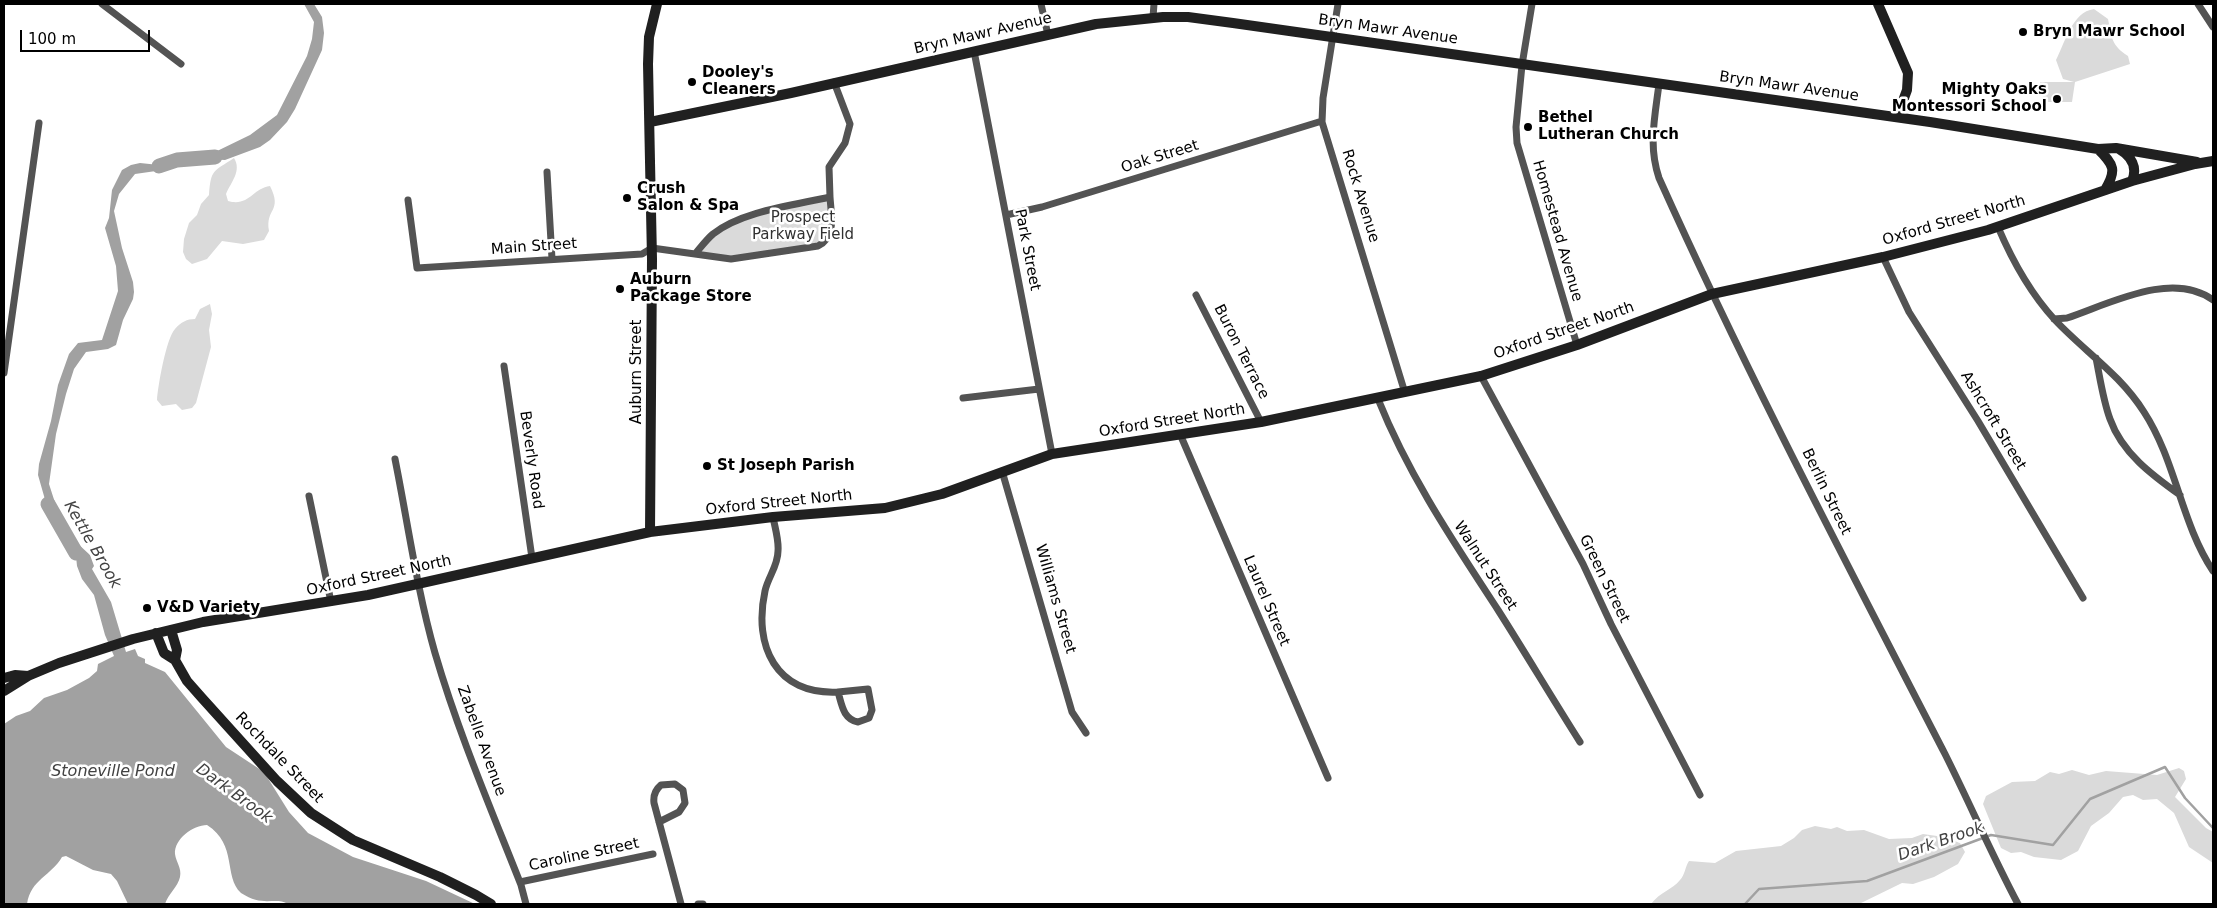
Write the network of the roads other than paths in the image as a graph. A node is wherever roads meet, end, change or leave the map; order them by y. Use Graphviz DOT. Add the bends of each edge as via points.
graph roads {
  1 [pos="102,4"];
  2 [pos="657,4"];
  3 [pos="1042,4"];
  4 [pos="1154,4"];
  5 [pos="1338,4"];
  6 [pos="1532,4"];
  7 [pos="1878,4"];
  8 [pos="2198,4"];
  9 [pos="1153,17"];
  10 [pos="2213,27"];
  11 [pos="1048,35"];
  12 [pos="1333,37"];
  13 [pos="974,51"];
  14 [pos="181,64"];
  15 [pos="1522,65"];
  16 [pos="834,82"];
  17 [pos="1659,84"];
  18 [pos="1896,118"];
  19 [pos="1322,120"];
  20 [pos="650,122"];
  21 [pos="38,123"];
  22 [pos="2118,148"];
  23 [pos="2098,149"];
  24 [pos="2213,161"];
  25 [pos="2201,163"];
  26 [pos="2213,165"];
  27 [pos="546,172"];
  28 [pos="2132,181"];
  29 [pos="2105,190"];
  30 [pos="830,197"];
  31 [pos="408,200"];
  32 [pos="1006,215"];
  33 [pos="1998,227"];
  34 [pos="652,248"];
  35 [pos="695,254"];
  36 [pos="1883,257"];
  37 [pos="552,259"];
  38 [pos="1714,293"];
  39 [pos="1196,295"];
  40 [pos="2213,300"];
  41 [pos="2054,319"];
  42 [pos="1577,345"];
  43 [pos="2096,358"];
  44 [pos="504,366"];
  45 [pos="4,373"];
  46 [pos="1481,376"];
  47 [pos="1039,389"];
  48 [pos="1405,393"];
  49 [pos="963,398"];
  50 [pos="1378,399"];
  51 [pos="1261,422"];
  52 [pos="1180,434"];
  53 [pos="1052,454"];
  54 [pos="395,459"];
  55 [pos="1002,471"];
  56 [pos="2180,495"];
  57 [pos="309,496"];
  58 [pos="772,517"];
  59 [pos="650,532"];
  60 [pos="532,558"];
  61 [pos="2213,572"];
  62 [pos="419,584"];
  63 [pos="2083,598"];
  64 [pos="331,602"];
  65 [pos="172,630"];
  66 [pos="156,634"];
  67 [pos="175,660"];
  68 [pos="28,676"];
  69 [pos="4,678"];
  70 [pos="4,691"];
  71 [pos="838,692"];
  72 [pos="1086,733"];
  73 [pos="1580,742"];
  74 [pos="1328,778"];
  75 [pos="1700,796"];
  76 [pos="659,822"];
  77 [pos="653,854"];
  78 [pos="520,882"];
  79 [pos="2017,903"];
  80 [pos="490,904"];
  81 [pos="526,904"];
  82 [pos="680,904"];
  83 [pos="698,904"];
  84 [pos="703,904"];
  1 -- 14 [label="street"];
  2 -- 20 [label="main road, Auburn Street" via="648,46"];
  3 -- 11 [label="street"];
  4 -- 9 [label="street"];
  5 -- 12 [label="street, Rock Avenue"];
  6 -- 15 [label="street, Homestead Avenue"];
  7 -- 18 [label="main road" via="1908,73 1907,90"];
  8 -- 10 [label="street"];
  9 -- 11 [label="main road, Bryn Mawr Avenue" via="1096,24"];
  9 -- 12 [label="main road, Bryn Mawr Avenue" via="1203,19"];
  11 -- 13 [label="main road, Bryn Mawr Avenue"];
  12 -- 15 [label="main road, Bryn Mawr Avenue"];
  12 -- 19 [label="street, Rock Avenue"];
  13 -- 16 [label="main road, Bryn Mawr Avenue"];
  13 -- 32 [label="street, Park Street"];
  15 -- 17 [label="main road, Bryn Mawr Avenue"];
  15 -- 42 [label="street, Homestead Avenue" via="1516,127 1518,148"];
  16 -- 20 [label="main road, Bryn Mawr Avenue"];
  16 -- 30 [label="street" via="850,124 845,143 830,167"];
  17 -- 18 [label="main road, Bryn Mawr Avenue"];
  17 -- 38 [label="street, Berlin Street" via="1652,141 1655,166"];
  18 -- 23 [label="main road, Bryn Mawr Avenue"];
  19 -- 32 [label="street, Oak Street" via="1042,207"];
  19 -- 48 [label="street, Rock Avenue"];
  20 -- 34 [label="main road, Auburn Street"];
  21 -- 45 [label="street"];
  22 -- 23 [label="main road, Bryn Mawr Avenue"];
  22 -- 25 [label="main road, Bryn Mawr Avenue"];
  22 -- 28 [label="main road" via="2133,162 2135,172"];
  23 -- 29 [label="main road" via="2113,169 2112,180"];
  24 -- 25 [label="main road"];
  25 -- 26 [label="main road, Bryn Mawr Avenue"];
  25 -- 28 [label="main road, Oxford Street North"];
  27 -- 37 [label="street"];
  28 -- 29 [label="main road, Oxford Street North"];
  29 -- 33 [label="main road, Oxford Street North"];
  30 -- 35 [label="street" via="734,222 714,233"];
  30 -- 35 [label="street" via="831,232 827,240 818,246 733,259"];
  31 -- 37 [label="street, Main Street" via="417,268"];
  32 -- 47 [label="street, Park Street"];
  33 -- 36 [label="main road, Oxford Street North"];
  33 -- 41 [label="street" via="2025,279"];
  34 -- 35 [label="street"];
  34 -- 37 [label="street, Main Street" via="642,254"];
  34 -- 59 [label="main road, Auburn Street"];
  36 -- 38 [label="main road, Oxford Street North"];
  36 -- 63 [label="street, Ashcroft Street" via="1909,312"];
  38 -- 42 [label="main road, Oxford Street North"];
  38 -- 79 [label="street, Berlin Street"];
  39 -- 51 [label="street, Buron Terrace"];
  40 -- 41 [label="street" via="2187,288 2163,288 2067,318"];
  41 -- 43 [label="street"];
  42 -- 46 [label="main road, Oxford Street North"];
  43 -- 56 [label="street" via="2123,384 2145,414"];
  43 -- 56 [label="street" via="2108,411 2120,439 2149,471"];
  44 -- 60 [label="street, Beverly Road"];
  46 -- 48 [label="main road, Oxford Street North"];
  46 -- 75 [label="street, Green Street" via="1583,564"];
  47 -- 49 [label="street"];
  47 -- 53 [label="street, Park Street"];
  48 -- 50 [label="main road, Oxford Street North"];
  50 -- 51 [label="main road, Oxford Street North"];
  50 -- 73 [label="street, Walnut Street" via="1409,467 1440,522"];
  51 -- 52 [label="main road, Oxford Street North"];
  52 -- 53 [label="main road, Oxford Street North"];
  52 -- 74 [label="street, Laurel Street"];
  53 -- 55 [label="main road, Oxford Street North"];
  54 -- 62 [label="street, Zabelle Avenue"];
  55 -- 58 [label="main road, Oxford Street North" via="942,494 885,508"];
  55 -- 72 [label="street, Williams Street" via="1072,712"];
  56 -- 61 [label="street" via="2199,547"];
  57 -- 64 [label="street"];
  58 -- 59 [label="main road, Oxford Street North"];
  58 -- 71 [label="street" via="778,551 761,613 766,650 779,672 788,680 811,690"];
  59 -- 60 [label="main road, Oxford Street North"];
  60 -- 62 [label="main road, Oxford Street North"];
  62 -- 64 [label="main road, Oxford Street North"];
  62 -- 78 [label="street, Zabelle Avenue" via="435,655"];
  64 -- 65 [label="main road, Oxford Street North"];
  65 -- 66 [label="main road, Oxford Street North"];
  65 -- 67 [label="main road, Rochdale Street" via="177,650"];
  66 -- 67 [label="main road, Rochdale Street" via="164,653"];
  66 -- 68 [label="main road, Oxford Street North" via="96,651"];
  67 -- 80 [label="main road, Rochdale Street" via="202,698 311,813 353,840 440,877"];
  68 -- 69 [label="main road"];
  68 -- 70 [label="main road"];
  71 -- 71 [label="street" via="848,718 858,722 869,718 872,710 868,689"];
  76 -- 76 [label="street" via="655,793 661,785 675,784 683,790 685,803 679,812"];
  76 -- 82 [label="street"];
  77 -- 78 [label="street, Caroline Street"];
  78 -- 81 [label="street, Zabelle Avenue"];
  83 -- 84 [label="street"];
}
